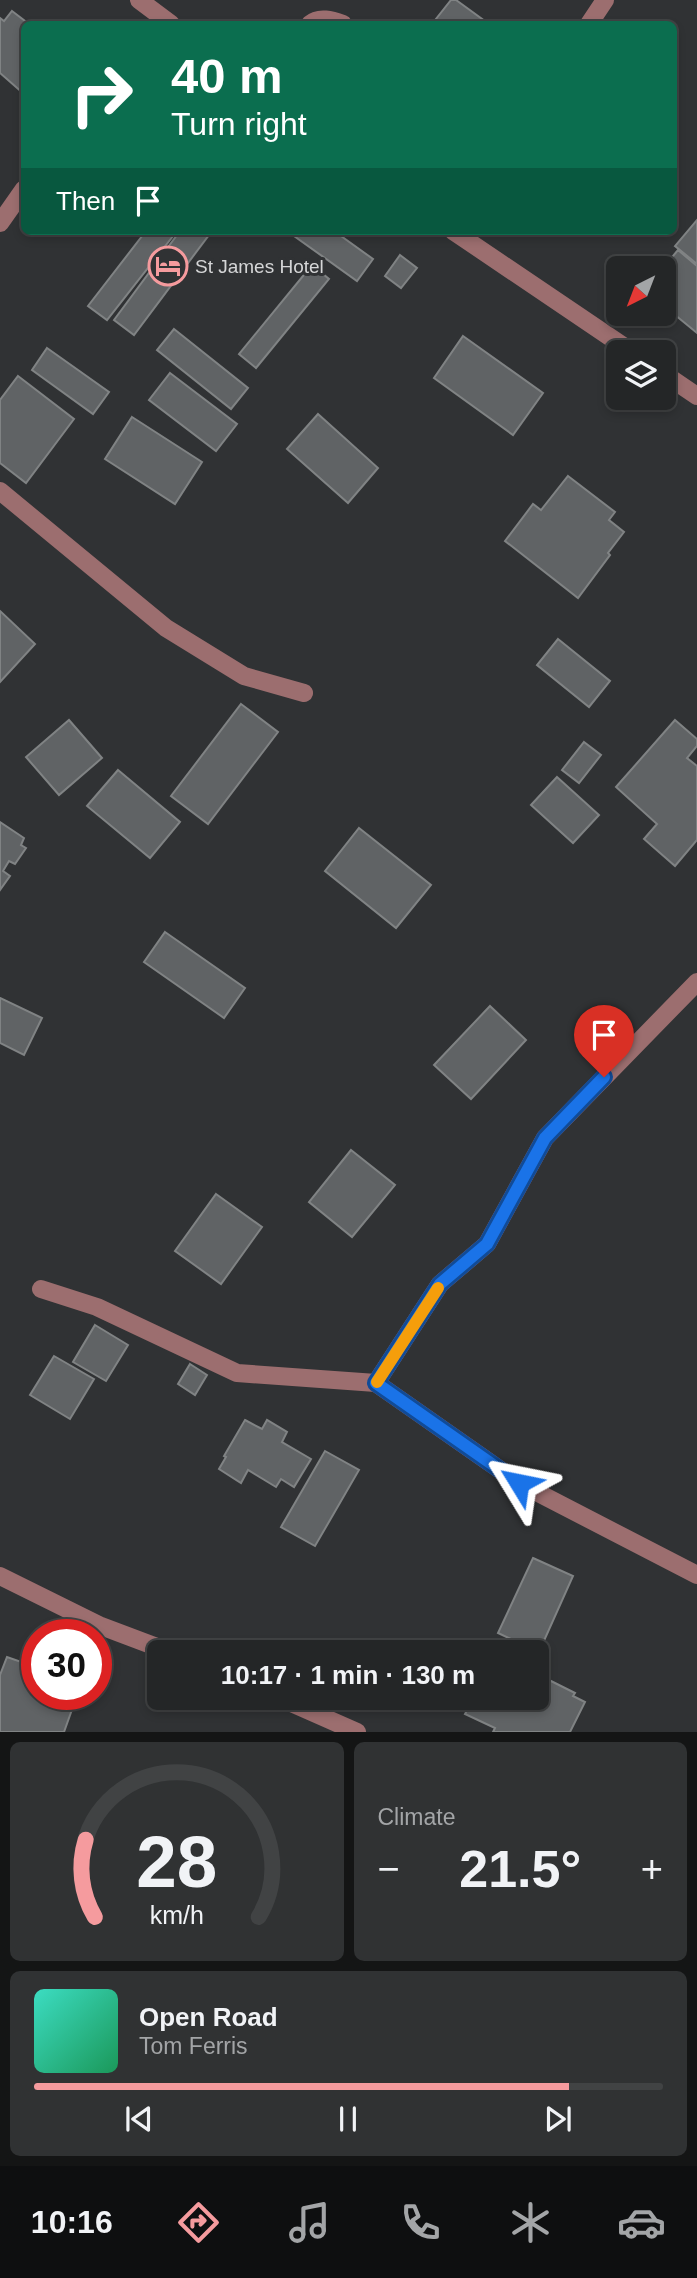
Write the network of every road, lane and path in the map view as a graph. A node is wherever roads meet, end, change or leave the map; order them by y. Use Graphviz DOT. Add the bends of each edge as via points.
graph roads {
  1 [pos="605,0"];
  2 [pos="145,4"];
  3 [pos="167,21"];
  4 [pos="313,21"];
  5 [pos="333,21"];
  6 [pos="591,21"];
  7 [pos="21,193"];
  8 [pos="0,223"];
  9 [pos="459,235"];
  10 [pos="614,340"];
  11 [pos="676,382"];
  12 [pos="697,396"];
  13 [pos="0,491"];
  14 [pos="304,693"];
  15 [pos="697,982"];
  16 [pos="41,1289"];
  17 [pos="376,1383"];
  18 [pos="697,1575"];
  19 [pos="0,1576"];
  20 [pos="147,1643"];
  21 [pos="307,1710"];
  22 [pos="356,1732"];
  1 -- 6 [label="street"];
  2 -- 3 [label="street"];
  4 -- 5 [label="street"];
  7 -- 8 [label="street"];
  9 -- 10 [label="street"];
  11 -- 12 [label="street"];
  13 -- 14 [label="street" via="166,628 244,677"];
  15 -- 17 [label="street" via="545,1138 487,1244 440,1284"];
  16 -- 17 [label="street" via="97,1307 237,1373"];
  17 -- 18 [label="street" via="519,1483"];
  19 -- 20 [label="street"];
  21 -- 22 [label="street"];
}
